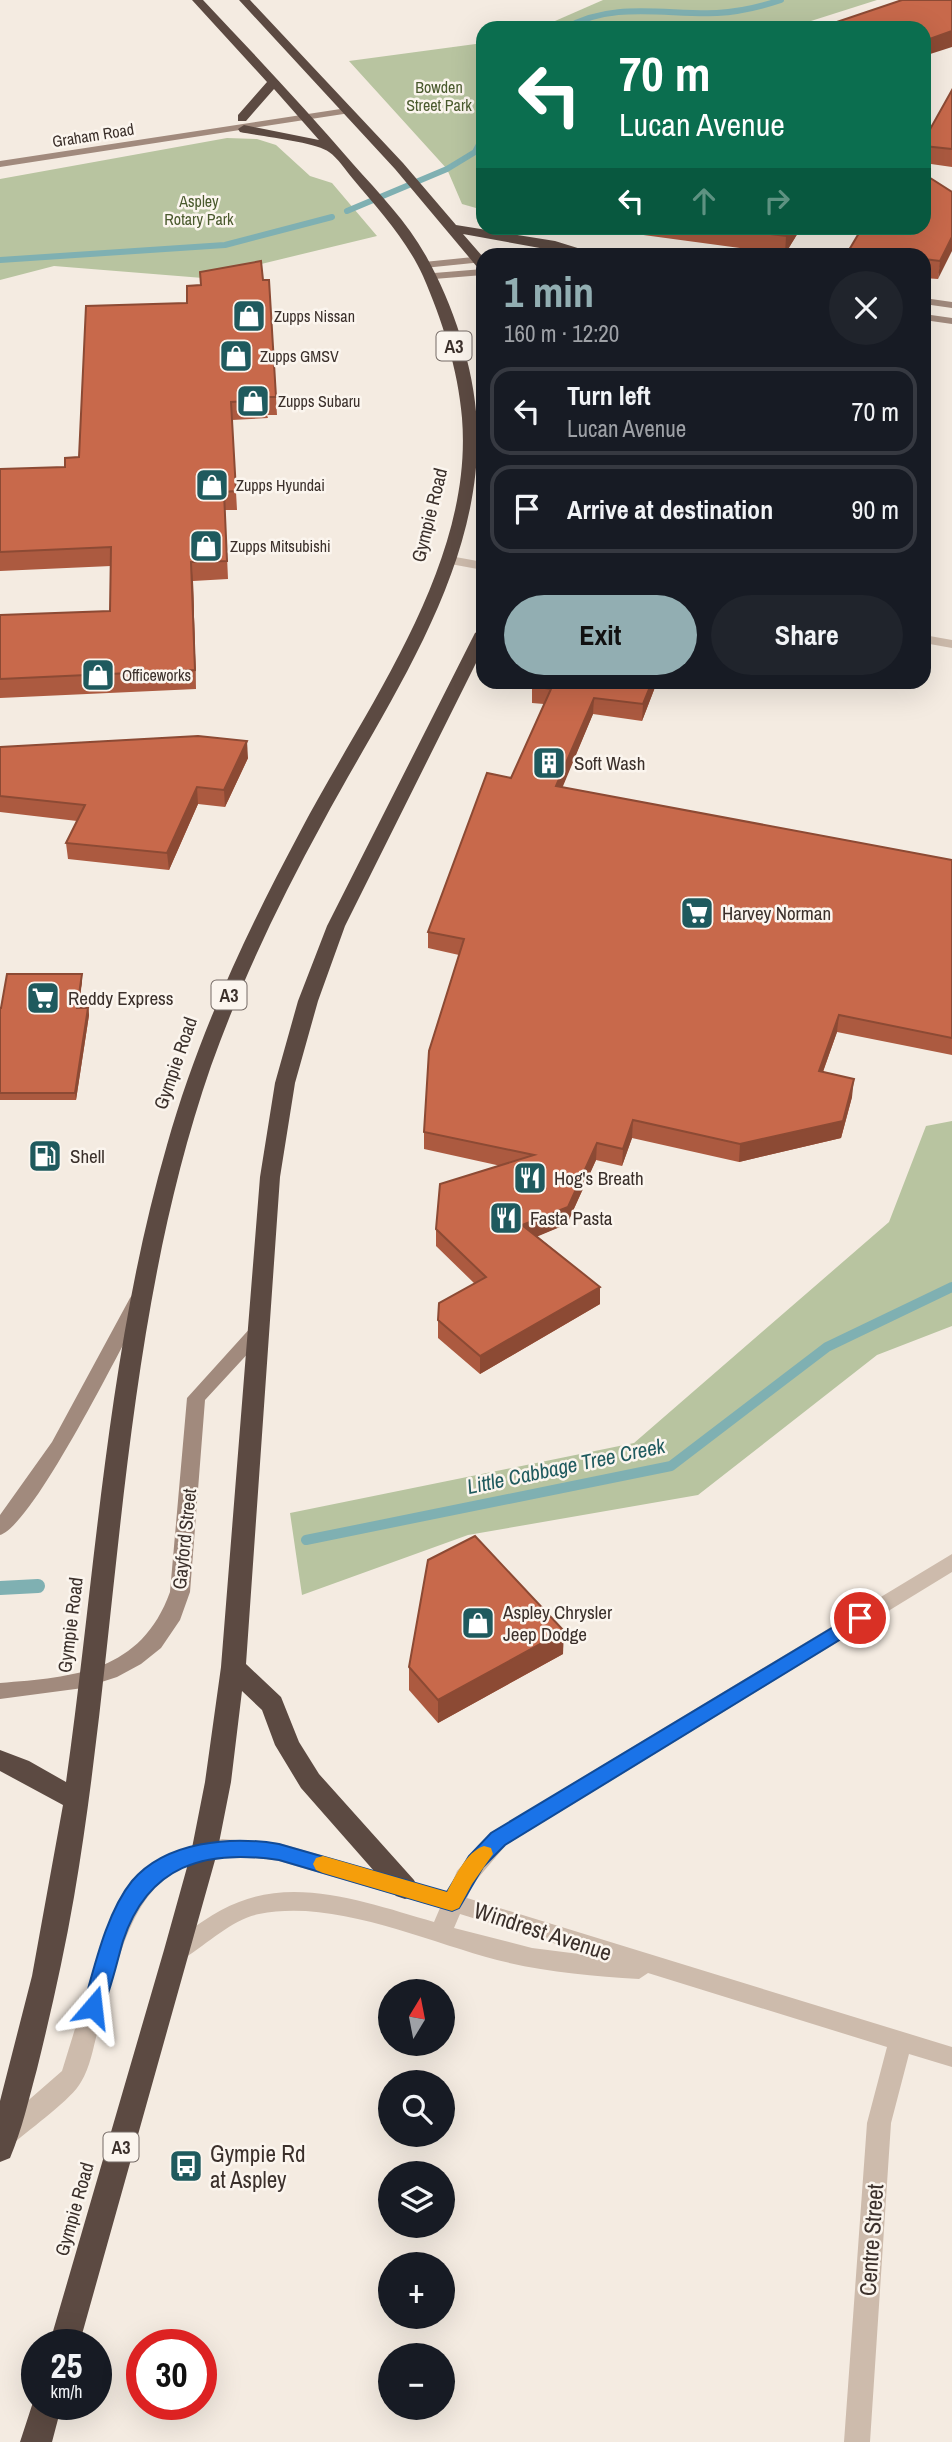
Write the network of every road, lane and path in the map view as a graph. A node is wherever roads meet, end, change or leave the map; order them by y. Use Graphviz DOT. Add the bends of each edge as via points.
graph roads {
  1 [pos="197,0"];
  2 [pos="244,0"];
  3 [pos="273,83"];
  4 [pos="343,107"];
  5 [pos="300,114"];
  6 [pos="243,123"];
  7 [pos="331,146"];
  8 [pos="0,164"];
  9 [pos="453,228"];
  10 [pos="476,232"];
  11 [pos="495,235"];
  12 [pos="564,248"];
  13 [pos="476,257"];
  14 [pos="476,265"];
  15 [pos="427,271"];
  16 [pos="931,302"];
  17 [pos="952,305"];
  18 [pos="931,318"];
  19 [pos="952,321"];
  20 [pos="450,560"];
  21 [pos="476,565"];
  22 [pos="931,640"];
  23 [pos="952,644"];
  24 [pos="476,647"];
  25 [pos="143,1292"];
  26 [pos="259,1330"];
  27 [pos="0,1528"];
  28 [pos="952,1562"];
  29 [pos="233,1667"];
  30 [pos="93,1679"];
  31 [pos="0,1691"];
  32 [pos="0,1760"];
  33 [pos="77,1800"];
  34 [pos="204,1853"];
  35 [pos="405,1888"];
  36 [pos="452,1902"];
  37 [pos="440,1934"];
  38 [pos="178,1950"];
  39 [pos="667,1971"];
  40 [pos="900,2042"];
  41 [pos="952,2057"];
  42 [pos="2,2143"];
  43 [pos="69,2329"];
  44 [pos="42,2420"];
  45 [pos="36,2442"];
  46 [pos="857,2442"];
  1 -- 3 [label="highway, Gympie Road / A3"];
  2 -- 4 [label="highway"];
  3 -- 5 [label="highway, Gympie Road / A3"];
  3 -- 6 [label="highway"];
  4 -- 5 [label="main road, Graham Road"];
  4 -- 9 [label="highway"];
  5 -- 6 [label="main road, Graham Road"];
  5 -- 7 [label="highway, Gympie Road / A3"];
  6 -- 7 [label="highway"];
  6 -- 8 [label="main road, Graham Road"];
  7 -- 15 [label="highway, Gympie Road / A3" via="398,225"];
  9 -- 10 [label="highway"];
  9 -- 13 [label="highway"];
  11 -- 12 [label="highway"];
  14 -- 15 [label="main road"];
  15 -- 20 [label="highway, Gympie Road / A3" via="458,356 470,417 470,463"];
  16 -- 17 [label="main road"];
  18 -- 19 [label="main road"];
  20 -- 21 [label="street"];
  20 -- 25 [label="highway, Gympie Road / A3" via="233,985 199,1072 155,1228"];
  22 -- 23 [label="street"];
  24 -- 26 [label="highway, Gympie Road / A3" via="336,926 308,1001 275,1137"];
  25 -- 27 [label="main road" via="40,1478"];
  25 -- 30 [label="highway, Gympie Road / A3"];
  26 -- 29 [label="highway, Gympie Road / A3"];
  26 -- 30 [label="main road, Gayford Street" via="196,1398 180,1592 171,1621 146,1648"];
  28 -- 36 [label="street" via="498,1839 476,1861"];
  29 -- 34 [label="highway, Gympie Road / A3"];
  29 -- 35 [label="highway" via="271,1704 310,1781"];
  30 -- 31 [label="main road, Gayford Street"];
  30 -- 33 [label="highway, Gympie Road / A3"];
  32 -- 33 [label="highway"];
  33 -- 42 [label="highway, Gympie Road / A3" via="34,2034"];
  34 -- 35 [label="street, Windrest Avenue" via="222,1848 279,1852"];
  34 -- 38 [label="highway, Gympie Road / A3"];
  34 -- 42 [label="street, Windrest Avenue" via="173,1861 140,1886 114,1938 72,2077"];
  35 -- 36 [label="street, Windrest Avenue"];
  36 -- 37 [label="street"];
  36 -- 39 [label="street, Windrest Avenue"];
  37 -- 38 [label="street, Windrest Avenue" via="329,1906 283,1902 241,1912"];
  37 -- 39 [label="street, Windrest Avenue" via="552,1963"];
  38 -- 43 [label="highway, Gympie Road / A3"];
  39 -- 40 [label="street, Windrest Avenue"];
  40 -- 41 [label="street, Windrest Avenue"];
  40 -- 46 [label="street, Centre Street" via="879,2123"];
  44 -- 45 [label="highway"];
}
